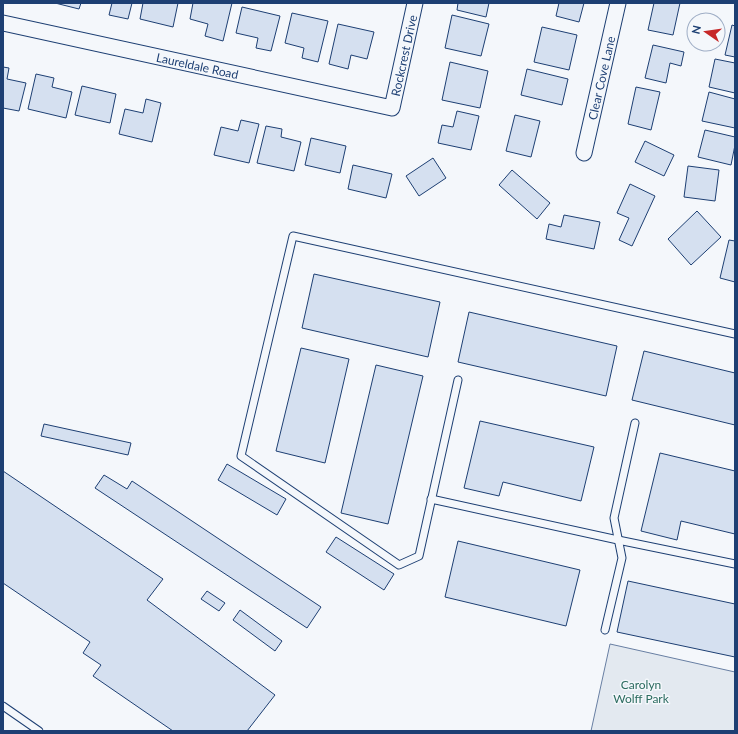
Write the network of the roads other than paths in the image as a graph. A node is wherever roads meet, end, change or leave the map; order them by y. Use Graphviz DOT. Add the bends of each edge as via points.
graph roads {
  1 [pos="415,3"];
  2 [pos="618,3"];
  3 [pos="3,23"];
  4 [pos="392,108"];
  5 [pos="584,154"];
  6 [pos="735,334"];
  7 [pos="458,380"];
  8 [pos="635,423"];
  9 [pos="431,499"];
  10 [pos="618,540"];
  11 [pos="735,564"];
  12 [pos="605,630"];
  13 [pos="3,706"];
  14 [pos="39,731"];
  1 -- 4 [label="street, Rockcrest Drive"];
  2 -- 5 [label="street, Clear Cove Lane"];
  3 -- 4 [label="street, Laureldale Road"];
  6 -- 9 [label="lane" via="293,236 241,456 399,565 419,556"];
  7 -- 9 [label="lane"];
  8 -- 10 [label="lane" via="614,518"];
  9 -- 10 [label="lane"];
  10 -- 11 [label="lane"];
  10 -- 12 [label="lane" via="622,558"];
  13 -- 14 [label="lane"];
}
